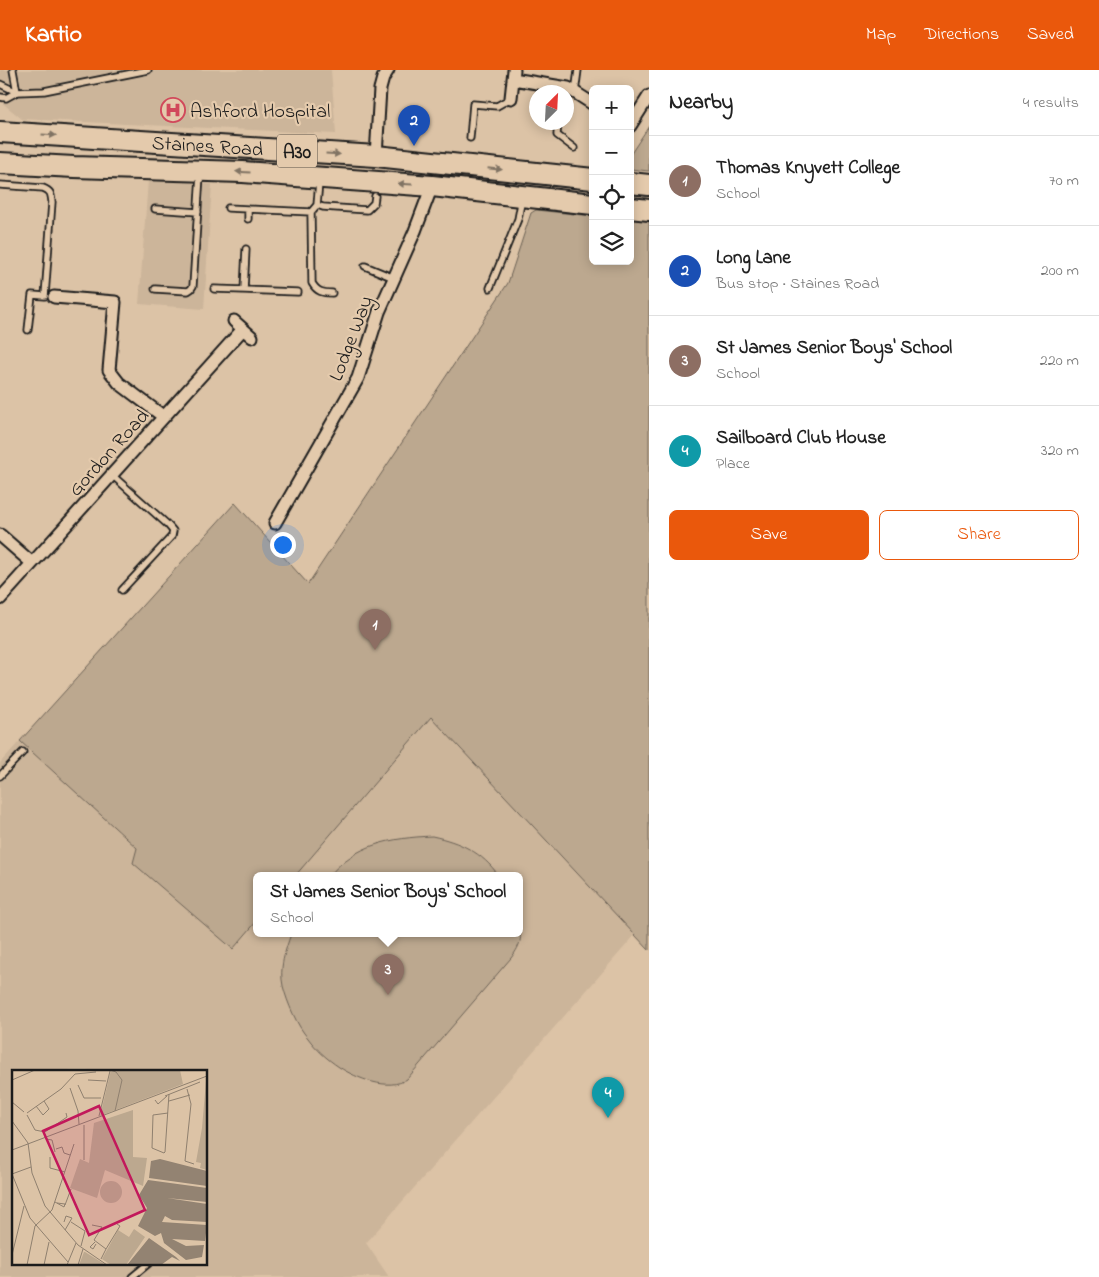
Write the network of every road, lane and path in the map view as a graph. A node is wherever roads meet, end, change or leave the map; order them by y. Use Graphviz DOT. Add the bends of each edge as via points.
graph roads {
  1 [pos="13,70"];
  2 [pos="148,70"];
  3 [pos="373,70"];
  4 [pos="578,70"];
  5 [pos="385,74"];
  6 [pos="514,75"];
  7 [pos="0,84"];
  8 [pos="545,85"];
  9 [pos="17,92"];
  10 [pos="575,93"];
  11 [pos="649,96"];
  12 [pos="0,97"];
  13 [pos="511,98"];
  14 [pos="589,102"];
  15 [pos="634,120"];
  16 [pos="557,130"];
  17 [pos="0,132"];
  18 [pos="470,138"];
  19 [pos="574,148"];
  20 [pos="376,156"];
  21 [pos="0,163"];
  22 [pos="201,170"];
  23 [pos="320,177"];
  24 [pos="589,179"];
  25 [pos="634,183"];
  26 [pos="0,185"];
  27 [pos="649,185"];
  28 [pos="432,186"];
  29 [pos="375,196"];
  30 [pos="522,196"];
  31 [pos="589,204"];
  32 [pos="317,205"];
  33 [pos="155,208"];
  34 [pos="228,208"];
  35 [pos="634,208"];
  36 [pos="248,209"];
  37 [pos="649,210"];
  38 [pos="198,212"];
  39 [pos="311,212"];
  40 [pos="248,219"];
  41 [pos="246,249"];
  42 [pos="365,266"];
  43 [pos="394,278"];
  44 [pos="490,288"];
  45 [pos="155,289"];
  46 [pos="214,289"];
  47 [pos="244,290"];
  48 [pos="298,292"];
  49 [pos="332,293"];
  50 [pos="54,297"];
  51 [pos="243,329"];
  52 [pos="28,330"];
  53 [pos="164,417"];
  54 [pos="112,475"];
  55 [pos="275,523"];
  56 [pos="0,535"];
  57 [pos="32,563"];
  58 [pos="122,590"];
  59 [pos="0,599"];
  60 [pos="23,752"];
  61 [pos="0,776"];
  62 [pos="148,1264"];
  63 [pos="132,1277"];
  1 -- 9 [label="lane"];
  2 -- 9 [label="lane" via="44,91"];
  3 -- 5 [label="street"];
  4 -- 10 [label="lane"];
  5 -- 20 [label="street" via="380,89"];
  6 -- 8 [label="street"];
  6 -- 13 [label="street"];
  7 -- 9 [label="lane"];
  9 -- 12 [label="lane" via="6,98"];
  10 -- 14 [label="street"];
  11 -- 15 [label="street"];
  13 -- 18 [label="lane" via="497,106 473,104"];
  16 -- 19 [label="lane" via="557,135"];
  17 -- 20 [label="highway, Staines Road / A30, one-way"];
  20 -- 24 [label="highway, Staines Road / A30, one-way"];
  21 -- 22 [label="highway, Staines Road / A30"];
  23 -- 22 [label="highway, Staines Road / A30, one-way"];
  22 -- 38 [label="lane"];
  28 -- 23 [label="highway, Staines Road / A30, one-way"];
  23 -- 32 [label="lane"];
  25 -- 27 [label="highway"];
  26 -- 52 [label="lane" via="43,188 51,194 45,296 32,295"];
  28 -- 30 [label="highway, Staines Road / A30"];
  28 -- 43 [label="street, Lodge Way"];
  29 -- 32 [label="lane" via="374,203 367,210"];
  30 -- 31 [label="highway, Staines Road / A30"];
  30 -- 44 [label="lane" via="518,219"];
  32 -- 39 [label="lane"];
  33 -- 38 [label="lane"];
  34 -- 36 [label="lane"];
  35 -- 37 [label="highway"];
  36 -- 39 [label="lane"];
  36 -- 40 [label="lane"];
  38 -- 45 [label="lane" via="193,286 188,291"];
  39 -- 49 [label="lane" via="312,283 323,293"];
  41 -- 47 [label="lane"];
  42 -- 43 [label="lane"];
  43 -- 55 [label="street, Lodge Way" via="379,312 358,378"];
  46 -- 47 [label="lane"];
  47 -- 48 [label="lane"];
  50 -- 53 [label="street" via="114,302 108,370 119,383"];
  51 -- 53 [label="street, Gordon Road"];
  53 -- 54 [label="street, Gordon Road"];
  54 -- 57 [label="street, Gordon Road"];
  54 -- 58 [label="lane" via="173,530 172,536"];
  56 -- 57 [label="street"];
  57 -- 59 [label="street, Gordon Road"];
  60 -- 61 [label="lane"];
  62 -- 63 [label="lane"];
}
